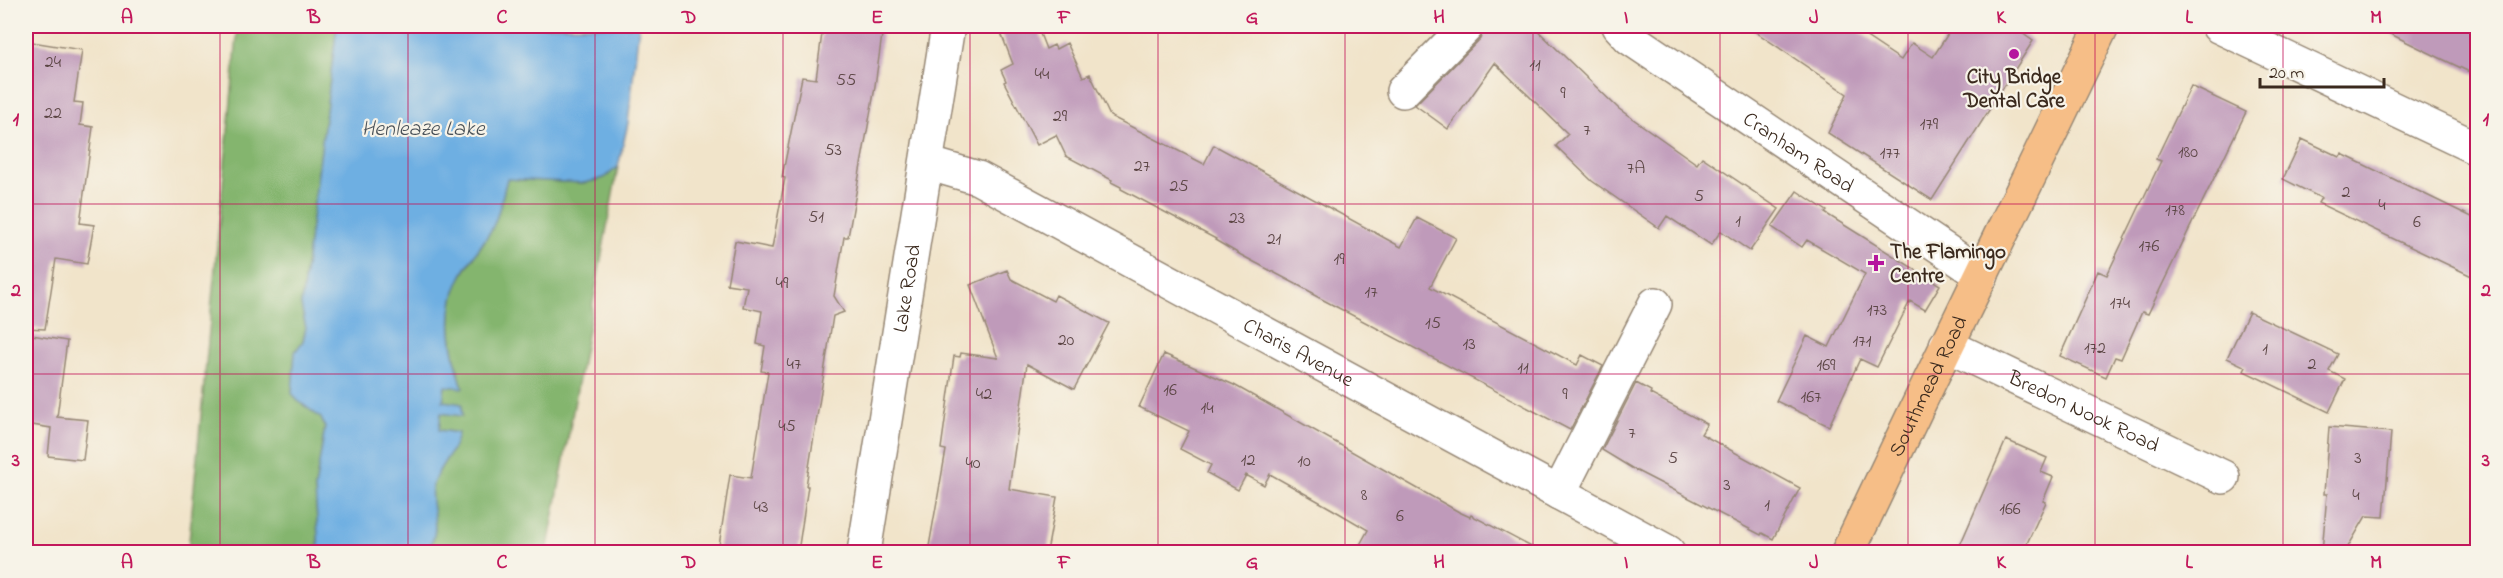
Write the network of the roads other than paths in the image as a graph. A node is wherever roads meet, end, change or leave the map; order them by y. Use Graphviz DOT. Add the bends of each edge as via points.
graph roads {
  1 [pos="948,26"];
  2 [pos="1467,26"];
  3 [pos="1619,26"];
  4 [pos="2102,26"];
  5 [pos="2218,26"];
  6 [pos="1404,91"];
  7 [pos="2478,149"];
  8 [pos="927,163"];
  9 [pos="1982,275"];
  10 [pos="1655,304"];
  11 [pos="1946,345"];
  12 [pos="2223,477"];
  13 [pos="1559,493"];
  14 [pos="864,552"];
  15 [pos="1668,552"];
  16 [pos="1848,552"];
  1 -- 8 [label="street, Lake Road"];
  2 -- 6 [label="street"];
  3 -- 9 [label="street, Cranham Road" via="1630,38"];
  4 -- 9 [label="main road, Southmead Road"];
  5 -- 7 [label="street"];
  8 -- 13 [label="street, Charis Avenue" via="978,178"];
  8 -- 14 [label="street, Lake Road"];
  9 -- 11 [label="main road, Southmead Road"];
  10 -- 13 [label="street"];
  11 -- 12 [label="street, Bredon Nook Road"];
  11 -- 16 [label="main road, Southmead Road"];
  13 -- 15 [label="street, Charis Avenue"];
}
